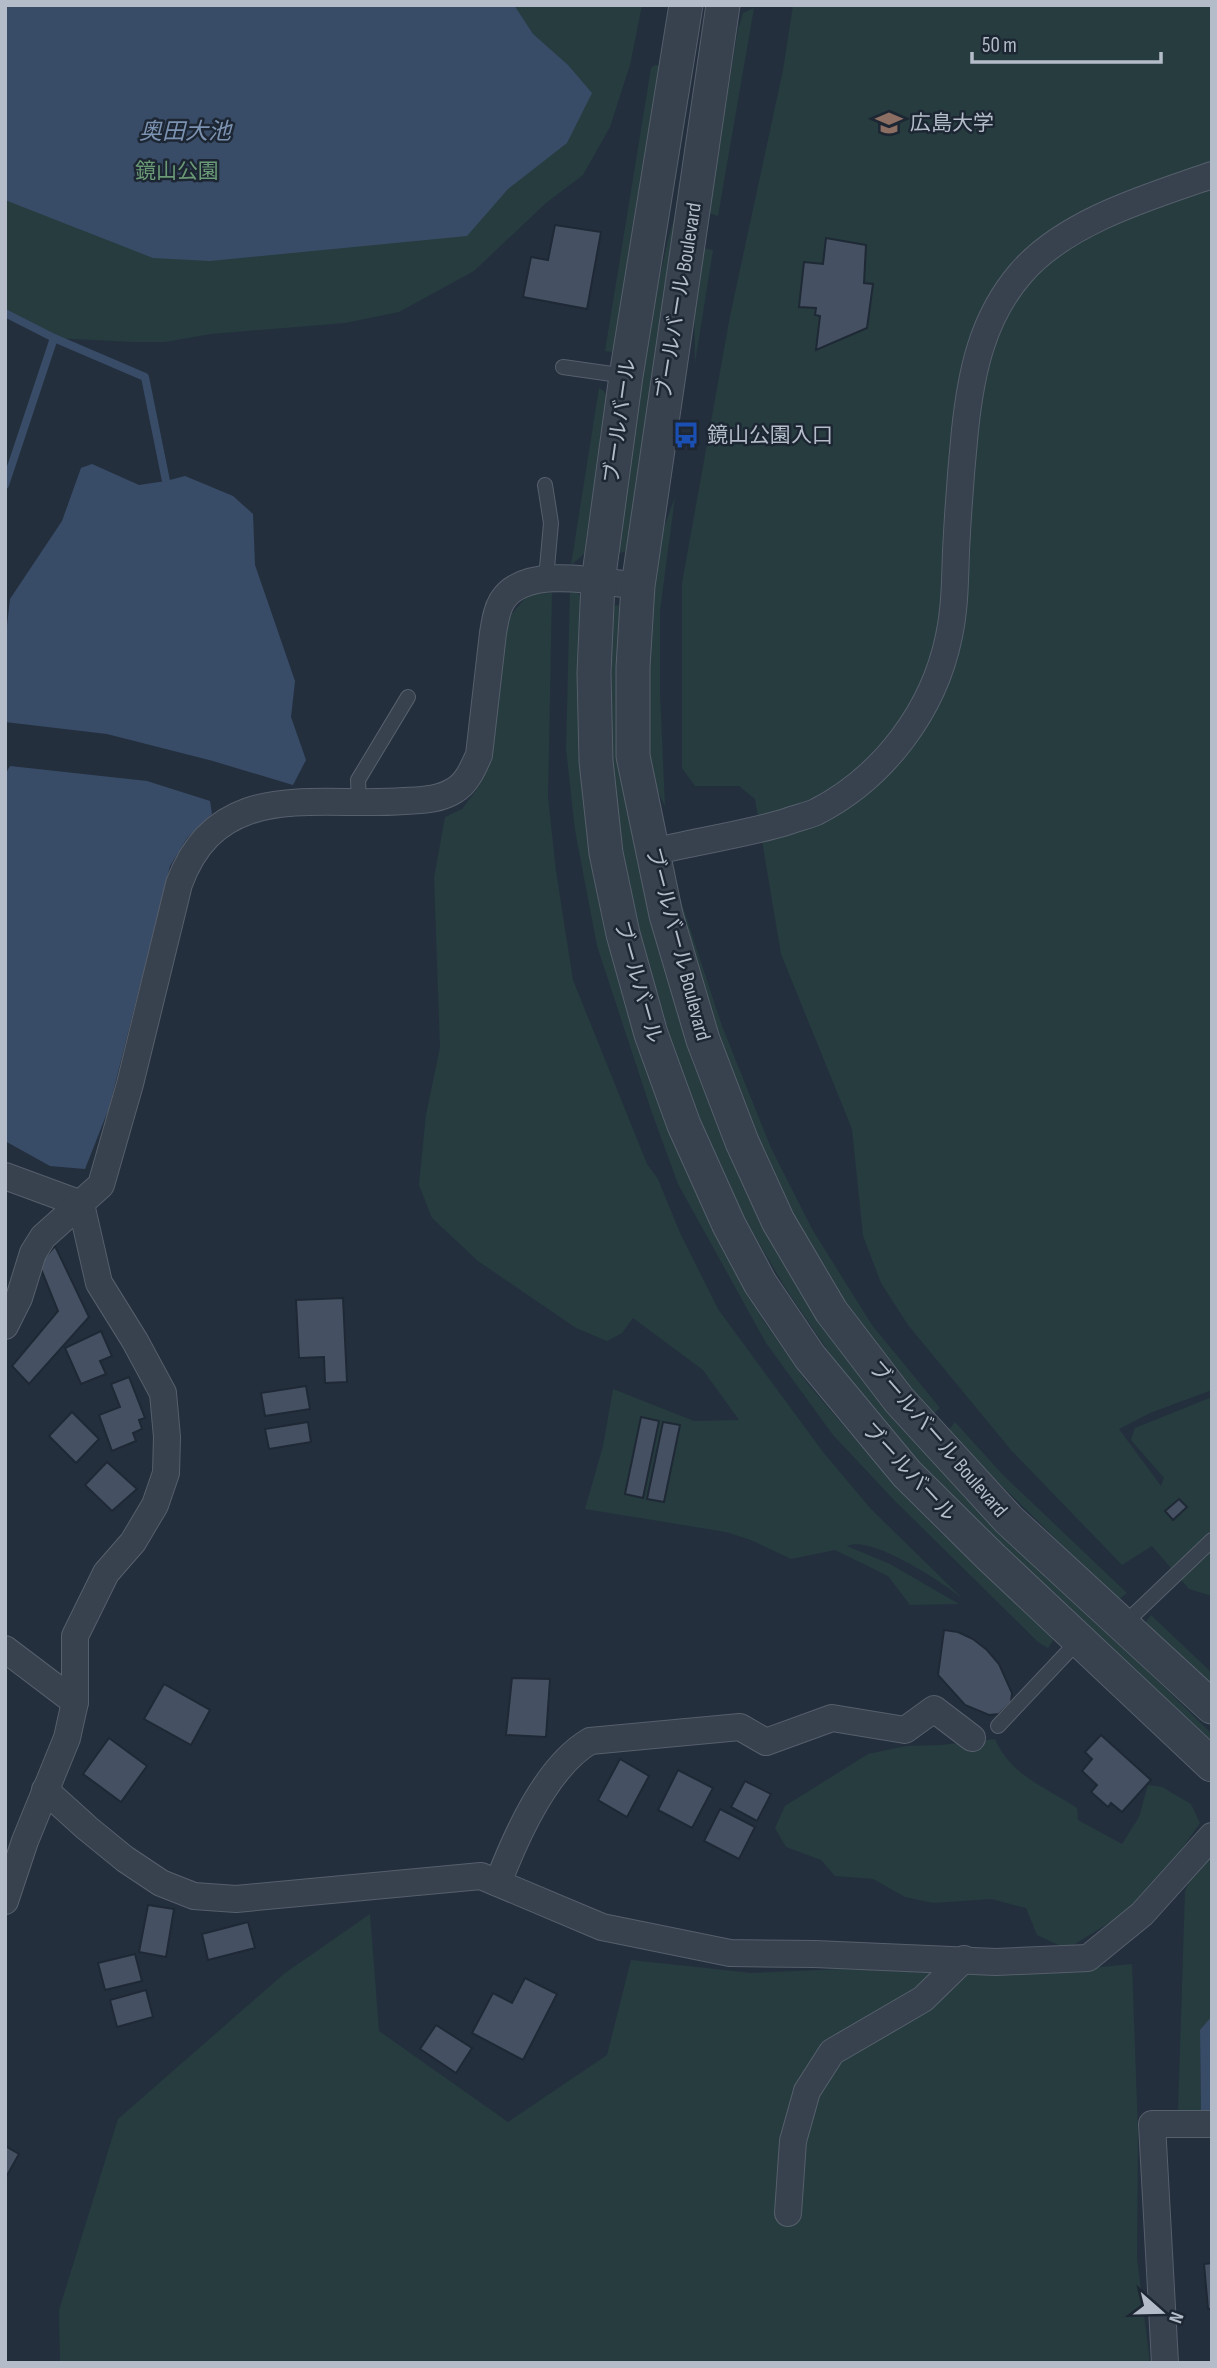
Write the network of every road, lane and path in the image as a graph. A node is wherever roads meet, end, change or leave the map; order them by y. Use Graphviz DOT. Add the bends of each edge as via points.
graph roads {
  1 [pos="686,5"];
  2 [pos="723,5"];
  3 [pos="1212,175"];
  4 [pos="563,367"];
  5 [pos="626,376"];
  6 [pos="545,485"];
  7 [pos="546,579"];
  8 [pos="597,582"];
  9 [pos="638,586"];
  10 [pos="408,697"];
  11 [pos="359,801"];
  12 [pos="652,852"];
  13 [pos="5,1176"];
  14 [pos="81,1204"];
  15 [pos="5,1326"];
  16 [pos="1212,1540"];
  17 [pos="1123,1625"];
  18 [pos="1079,1640"];
  19 [pos="5,1648"];
  20 [pos="75,1702"];
  21 [pos="1212,1707"];
  22 [pos="998,1726"];
  23 [pos="972,1738"];
  24 [pos="1212,1765"];
  25 [pos="45,1790"];
  26 [pos="1212,1836"];
  27 [pos="498,1883"];
  28 [pos="5,1901"];
  29 [pos="964,1959"];
  30 [pos="1212,2124"];
  31 [pos="788,2213"];
  32 [pos="1165,2363"];
  1 -- 5 [label="street, ブールバール"];
  2 -- 9 [label="street, ブールバール Boulevard"];
  3 -- 12 [label="street" via="1091,220 1045,251 1003,296 980,343 968,400 950,635 931,693 892,752 854,787 814,813 750,833"];
  4 -- 5 [label="lane"];
  5 -- 8 [label="street, ブールバール"];
  6 -- 7 [label="lane" via="551,523"];
  7 -- 8 [label="street"];
  7 -- 11 [label="street" via="524,583 502,601 494,625 479,755 471,774 445,796"];
  8 -- 9 [label="street"];
  8 -- 18 [label="street, ブールバール" via="596,761 606,853 651,1034 684,1125 729,1225 760,1283 810,1357 907,1474"];
  9 -- 12 [label="street, ブールバール Boulevard" via="633,756"];
  10 -- 11 [label="lane" via="358,780"];
  11 -- 14 [label="street" via="273,804 241,812 198,846 179,884 101,1185"];
  12 -- 17 [label="street, ブールバール Boulevard" via="703,1040 742,1142 778,1221 831,1311 899,1401 1009,1520"];
  13 -- 14 [label="street"];
  14 -- 15 [label="street" via="43,1237 33,1252"];
  14 -- 20 [label="street" via="99,1283 163,1393 167,1437 166,1472 155,1504 133,1542 106,1573 75,1636"];
  16 -- 17 [label="lane"];
  17 -- 21 [label="street, ブールバール Boulevard"];
  18 -- 22 [label="lane"];
  18 -- 24 [label="street, ブールバール"];
  19 -- 20 [label="street"];
  20 -- 25 [label="street" via="67,1738"];
  23 -- 27 [label="street" via="933,1709 905,1730 832,1718 766,1742 740,1727 590,1741 572,1751 528,1814"];
  25 -- 27 [label="street" via="125,1859 161,1883 194,1896 236,1899 481,1876"];
  25 -- 28 [label="street"];
  26 -- 29 [label="street" via="1142,1914 1088,1958"];
  27 -- 29 [label="street" via="602,1927 730,1953"];
  29 -- 31 [label="street" via="923,1999 832,2052 807,2091 793,2141"];
  30 -- 32 [label="street" via="1152,2124"];
}
